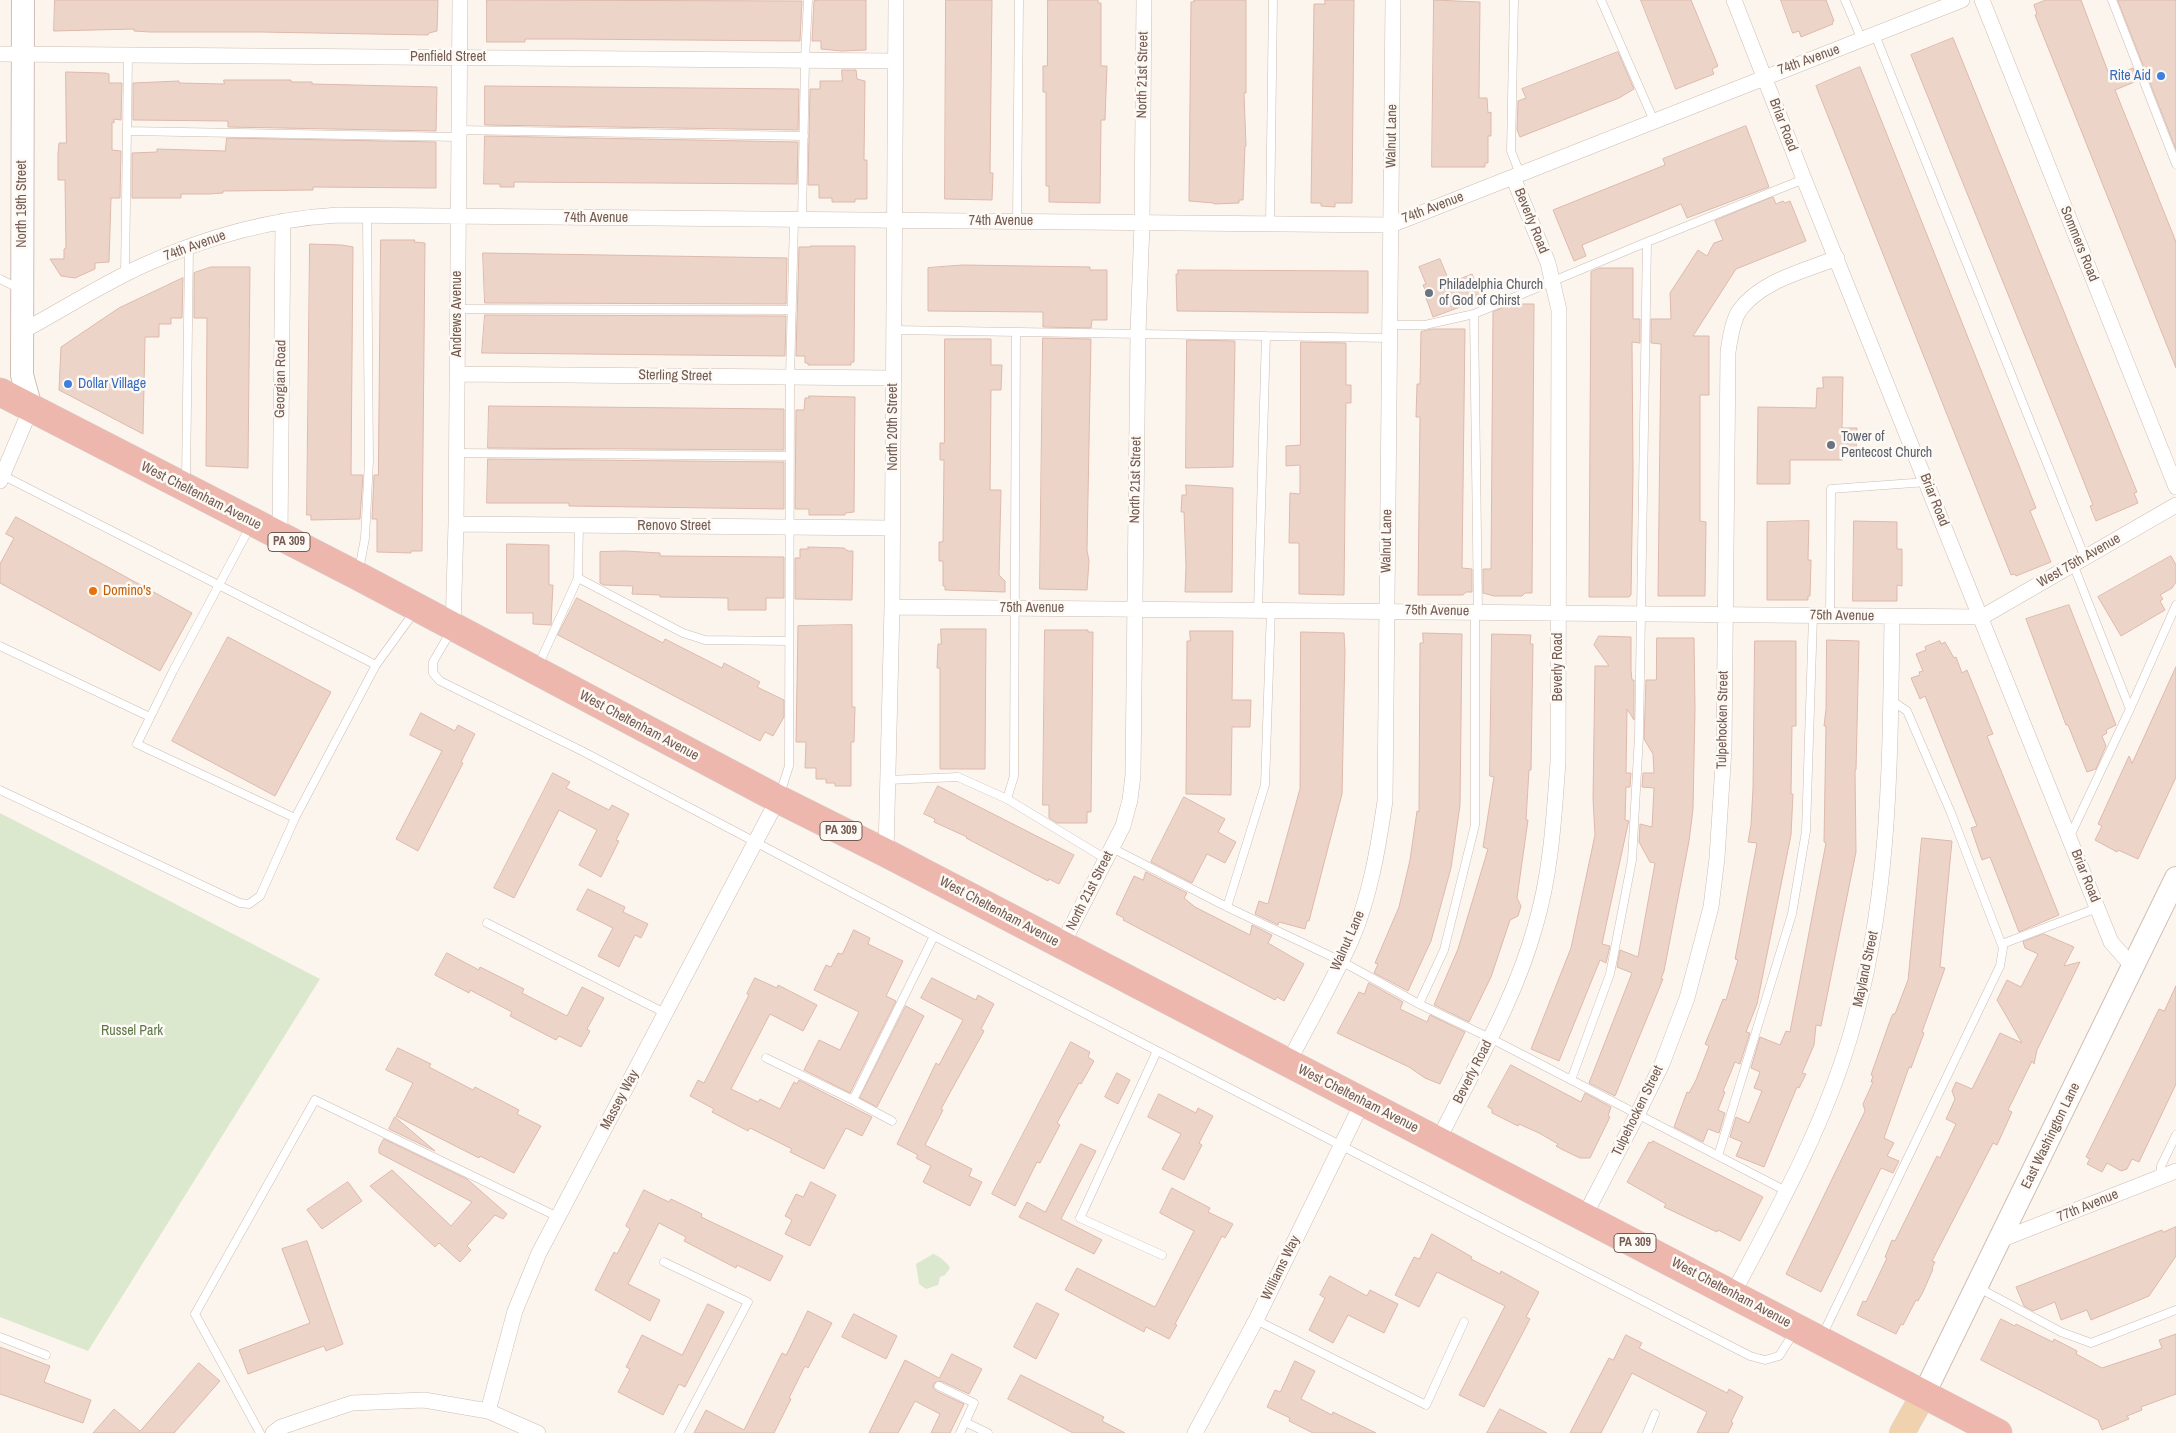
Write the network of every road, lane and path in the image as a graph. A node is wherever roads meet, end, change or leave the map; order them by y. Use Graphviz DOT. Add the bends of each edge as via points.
graph roads {
  1 [pos="23,0"];
  2 [pos="460,0"];
  3 [pos="808,0"];
  4 [pos="896,0"];
  5 [pos="1020,0"];
  6 [pos="1144,0"];
  7 [pos="1273,0"];
  8 [pos="1393,0"];
  9 [pos="1514,0"];
  10 [pos="1601,0"];
  11 [pos="1734,0"];
  12 [pos="1846,0"];
  13 [pos="1962,0"];
  14 [pos="1982,0"];
  15 [pos="2112,0"];
  16 [pos="1868,38"];
  17 [pos="0,54"];
  18 [pos="22,54"];
  19 [pos="128,55"];
  20 [pos="460,57"];
  21 [pos="805,60"];
  22 [pos="896,61"];
  23 [pos="1764,76"];
  24 [pos="1654,121"];
  25 [pos="127,132"];
  26 [pos="459,133"];
  27 [pos="804,136"];
  28 [pos="2176,164"];
  29 [pos="1516,176"];
  30 [pos="1804,180"];
  31 [pos="367,216"];
  32 [pos="458,217"];
  33 [pos="798,220"];
  34 [pos="896,220"];
  35 [pos="283,221"];
  36 [pos="1017,221"];
  37 [pos="1142,223"];
  38 [pos="1270,224"];
  39 [pos="1391,225"];
  40 [pos="1647,242"];
  41 [pos="190,246"];
  42 [pos="1836,258"];
  43 [pos="125,275"];
  44 [pos="0,279"];
  45 [pos="1553,280"];
  46 [pos="22,290"];
  47 [pos="457,309"];
  48 [pos="792,310"];
  49 [pos="1474,314"];
  50 [pos="894,330"];
  51 [pos="21,332"];
  52 [pos="1016,332"];
  53 [pos="1390,332"];
  54 [pos="1138,333"];
  55 [pos="1266,336"];
  56 [pos="457,374"];
  57 [pos="790,378"];
  58 [pos="893,378"];
  59 [pos="0,392"];
  60 [pos="31,408"];
  61 [pos="457,453"];
  62 [pos="790,456"];
  63 [pos="1,478"];
  64 [pos="1927,482"];
  65 [pos="2176,487"];
  66 [pos="186,488"];
  67 [pos="2176,505"];
  68 [pos="252,522"];
  69 [pos="456,524"];
  70 [pos="578,526"];
  71 [pos="790,527"];
  72 [pos="892,528"];
  73 [pos="280,537"];
  74 [pos="2079,561"];
  75 [pos="358,576"];
  76 [pos="578,578"];
  77 [pos="218,586"];
  78 [pos="2176,605"];
  79 [pos="892,607"];
  80 [pos="417,608"];
  81 [pos="1014,608"];
  82 [pos="1135,608"];
  83 [pos="1264,610"];
  84 [pos="1386,610"];
  85 [pos="1477,612"];
  86 [pos="1558,613"];
  87 [pos="1640,614"];
  88 [pos="1724,615"];
  89 [pos="1813,616"];
  90 [pos="1830,616"];
  91 [pos="1892,617"];
  92 [pos="1982,617"];
  93 [pos="453,628"];
  94 [pos="789,641"];
  95 [pos="0,646"];
  96 [pos="376,665"];
  97 [pos="536,671"];
  98 [pos="1891,700"];
  99 [pos="2130,709"];
  100 [pos="150,717"];
  101 [pos="888,780"];
  102 [pos="0,790"];
  103 [pos="1007,799"];
  104 [pos="778,800"];
  105 [pos="295,818"];
  106 [pos="2069,837"];
  107 [pos="756,842"];
  108 [pos="886,853"];
  109 [pos="1109,853"];
  110 [pos="2173,890"];
  111 [pos="1227,907"];
  112 [pos="2097,908"];
  113 [pos="487,923"];
  114 [pos="934,936"];
  115 [pos="2002,944"];
  116 [pos="1062,945"];
  117 [pos="1341,961"];
  118 [pos="2133,967"];
  119 [pos="1419,1004"];
  120 [pos="666,1013"];
  121 [pos="1490,1038"];
  122 [pos="1157,1051"];
  123 [pos="766,1058"];
  124 [pos="1288,1063"];
  125 [pos="1571,1080"];
  126 [pos="853,1100"];
  127 [pos="1362,1101"];
  128 [pos="1637,1115"];
  129 [pos="892,1121"];
  130 [pos="2176,1135"];
  131 [pos="1438,1141"];
  132 [pos="1340,1145"];
  133 [pos="1718,1156"];
  134 [pos="2176,1171"];
  135 [pos="2160,1177"];
  136 [pos="1786,1191"];
  137 [pos="558,1217"];
  138 [pos="1584,1217"];
  139 [pos="2000,1240"];
  140 [pos="1162,1254"];
  141 [pos="664,1262"];
  142 [pos="1977,1287"];
  143 [pos="1733,1294"];
  144 [pos="2176,1310"];
  145 [pos="1256,1320"];
  146 [pos="1464,1322"];
  147 [pos="1796,1328"];
  148 [pos="0,1337"];
  149 [pos="1821,1340"];
  150 [pos="46,1354"];
  151 [pos="939,1386"];
  152 [pos="1924,1394"];
  153 [pos="488,1411"];
  154 [pos="1655,1414"];
  155 [pos="965,1422"];
  156 [pos="260,1433"];
  157 [pos="273,1433"];
  158 [pos="538,1433"];
  159 [pos="679,1433"];
  160 [pos="960,1433"];
  161 [pos="988,1433"];
  162 [pos="1194,1433"];
  163 [pos="1647,1433"];
  164 [pos="1902,1433"];
  165 [pos="1998,1433"];
  1 -- 18 [label="main road, North 19th Street"];
  2 -- 20 [label="street, Andrews Avenue"];
  3 -- 21 [label="lane"];
  4 -- 22 [label="street, North 20th Street"];
  5 -- 36 [label="lane"];
  6 -- 37 [label="street, North 21st Street"];
  7 -- 38 [label="lane"];
  8 -- 39 [label="street, Walnut Lane"];
  9 -- 29 [label="lane" via="1512,151"];
  10 -- 24 [label="lane"];
  11 -- 23 [label="street, Briar Road"];
  12 -- 16 [label="lane"];
  13 -- 16 [label="street, 74th Avenue"];
  14 -- 65 [label="street, Sommers Road"];
  15 -- 28 [label="lane"];
  16 -- 23 [label="street, 74th Avenue"];
  16 -- 74 [label="lane"];
  17 -- 18 [label="street, Penfield Street"];
  18 -- 19 [label="street, Penfield Street"];
  18 -- 46 [label="main road, North 19th Street"];
  19 -- 20 [label="street, Penfield Street"];
  19 -- 25 [label="lane"];
  20 -- 21 [label="street, Penfield Street"];
  20 -- 26 [label="street, Andrews Avenue"];
  21 -- 22 [label="street, Penfield Street"];
  21 -- 27 [label="lane"];
  22 -- 34 [label="street, North 20th Street"];
  23 -- 24 [label="street, 74th Avenue"];
  23 -- 30 [label="street, Briar Road"];
  24 -- 29 [label="street, 74th Avenue"];
  25 -- 26 [label="lane"];
  25 -- 43 [label="lane"];
  26 -- 27 [label="lane"];
  26 -- 32 [label="street, Andrews Avenue"];
  27 -- 33 [label="lane"];
  29 -- 39 [label="street, 74th Avenue"];
  29 -- 45 [label="street, Beverly Road"];
  30 -- 40 [label="lane"];
  30 -- 42 [label="street, Briar Road"];
  31 -- 32 [label="street, 74th Avenue"];
  31 -- 35 [label="street, 74th Avenue" via="308,217"];
  31 -- 75 [label="lane" via="369,461 365,538"];
  32 -- 33 [label="street, 74th Avenue"];
  32 -- 47 [label="street, Andrews Avenue"];
  33 -- 34 [label="street, 74th Avenue"];
  33 -- 48 [label="lane"];
  34 -- 36 [label="street, 74th Avenue"];
  34 -- 50 [label="street, North 20th Street"];
  35 -- 41 [label="street, 74th Avenue"];
  35 -- 73 [label="street, Georgian Road"];
  36 -- 37 [label="street, 74th Avenue"];
  37 -- 38 [label="street, 74th Avenue"];
  37 -- 54 [label="street, North 21st Street"];
  38 -- 39 [label="street, 74th Avenue"];
  39 -- 53 [label="street, Walnut Lane"];
  40 -- 45 [label="lane"];
  40 -- 87 [label="lane"];
  41 -- 43 [label="street, 74th Avenue"];
  41 -- 66 [label="lane"];
  42 -- 64 [label="street, Briar Road"];
  42 -- 88 [label="street, Tulpehocken Street" via="1770,284 1754,295 1739,312 1731,331"];
  43 -- 51 [label="street, 74th Avenue"];
  44 -- 46 [label="lane"];
  45 -- 49 [label="lane"];
  45 -- 86 [label="street, Beverly Road" via="1561,345"];
  46 -- 51 [label="main road, North 19th Street"];
  47 -- 48 [label="lane"];
  47 -- 56 [label="street, Andrews Avenue"];
  48 -- 57 [label="lane"];
  49 -- 53 [label="lane"];
  49 -- 85 [label="lane"];
  50 -- 52 [label="lane"];
  50 -- 58 [label="street, North 20th Street"];
  51 -- 60 [label="main road, North 19th Street" via="22,375"];
  52 -- 54 [label="lane"];
  52 -- 81 [label="lane"];
  53 -- 55 [label="lane"];
  53 -- 84 [label="street, Walnut Lane"];
  54 -- 55 [label="lane"];
  54 -- 82 [label="street, North 21st Street"];
  55 -- 83 [label="lane"];
  56 -- 57 [label="street, Sterling Street"];
  56 -- 61 [label="street, Andrews Avenue"];
  57 -- 58 [label="street, Sterling Street"];
  57 -- 62 [label="lane"];
  58 -- 72 [label="street, North 20th Street"];
  59 -- 60 [label="highway, West Cheltenham Avenue / PA 309"];
  60 -- 63 [label="street"];
  60 -- 66 [label="highway, West Cheltenham Avenue / PA 309"];
  61 -- 62 [label="lane"];
  61 -- 69 [label="street, Andrews Avenue"];
  62 -- 71 [label="lane"];
  63 -- 77 [label="lane"];
  64 -- 90 [label="lane" via="1831,489"];
  64 -- 92 [label="street, Briar Road"];
  66 -- 68 [label="highway, West Cheltenham Avenue / PA 309"];
  67 -- 74 [label="street, West 75th Avenue"];
  68 -- 73 [label="highway, West Cheltenham Avenue / PA 309"];
  68 -- 77 [label="lane"];
  69 -- 70 [label="street, Renovo Street"];
  69 -- 93 [label="street, Andrews Avenue"];
  70 -- 71 [label="street, Renovo Street"];
  70 -- 76 [label="lane"];
  71 -- 72 [label="street, Renovo Street"];
  71 -- 94 [label="lane"];
  72 -- 79 [label="street, North 20th Street"];
  73 -- 75 [label="highway, West Cheltenham Avenue / PA 309"];
  74 -- 92 [label="street, West 75th Avenue"];
  74 -- 99 [label="lane"];
  75 -- 80 [label="highway, West Cheltenham Avenue / PA 309"];
  76 -- 94 [label="lane" via="683,633 705,640"];
  76 -- 97 [label="lane"];
  77 -- 96 [label="lane"];
  77 -- 100 [label="lane"];
  78 -- 99 [label="lane"];
  79 -- 81 [label="street, 75th Avenue"];
  79 -- 101 [label="street, North 20th Street"];
  80 -- 93 [label="highway, West Cheltenham Avenue / PA 309"];
  80 -- 96 [label="lane"];
  81 -- 82 [label="street, 75th Avenue"];
  81 -- 103 [label="lane" via="1014,776"];
  82 -- 83 [label="street, 75th Avenue"];
  82 -- 109 [label="street, North 21st Street" via="1133,775 1123,826"];
  83 -- 84 [label="street, 75th Avenue"];
  83 -- 111 [label="lane" via="1265,785"];
  84 -- 85 [label="street, 75th Avenue"];
  84 -- 117 [label="street, Walnut Lane" via="1385,802 1372,878"];
  85 -- 86 [label="street, 75th Avenue"];
  85 -- 119 [label="lane" via="1475,825 1444,950"];
  86 -- 87 [label="street, 75th Avenue"];
  86 -- 121 [label="street, Beverly Road" via="1558,762 1545,883 1536,928"];
  87 -- 88 [label="street, 75th Avenue"];
  87 -- 125 [label="lane" via="1639,736 1632,860 1610,974"];
  88 -- 89 [label="street, 75th Avenue"];
  88 -- 128 [label="street, Tulpehocken Street" via="1723,759 1711,907 1687,998 1662,1064"];
  89 -- 90 [label="street, 75th Avenue"];
  89 -- 133 [label="lane" via="1806,831 1792,914"];
  90 -- 91 [label="street, 75th Avenue"];
  91 -- 92 [label="street, 75th Avenue"];
  91 -- 98 [label="street, Mayland Street"];
  92 -- 106 [label="street, Briar Road"];
  93 -- 97 [label="highway, West Cheltenham Avenue / PA 309"];
  93 -- 107 [label="lane" via="432,662 433,672 440,681"];
  94 -- 104 [label="lane" via="788,766"];
  95 -- 100 [label="lane"];
  96 -- 105 [label="lane"];
  97 -- 104 [label="highway, West Cheltenham Avenue / PA 309"];
  98 -- 115 [label="lane" via="1907,711"];
  98 -- 136 [label="street, Mayland Street" via="1884,852 1871,950 1846,1050 1829,1097"];
  99 -- 106 [label="lane"];
  100 -- 105 [label="lane" via="137,744"];
  101 -- 103 [label="lane" via="958,776"];
  101 -- 108 [label="street, North 20th Street"];
  102 -- 105 [label="lane" via="240,904 249,904 260,896"];
  103 -- 109 [label="lane"];
  104 -- 107 [label="street, Massey Way"];
  104 -- 108 [label="highway, West Cheltenham Avenue / PA 309"];
  106 -- 112 [label="street, Briar Road"];
  107 -- 114 [label="lane"];
  107 -- 120 [label="street, Massey Way"];
  108 -- 116 [label="highway, West Cheltenham Avenue / PA 309"];
  109 -- 111 [label="lane"];
  109 -- 116 [label="street, North 21st Street"];
  110 -- 118 [label="main road, East Washington Lane"];
  111 -- 117 [label="lane"];
  112 -- 115 [label="lane"];
  112 -- 118 [label="street, Briar Road" via="2110,942"];
  113 -- 120 [label="lane"];
  114 -- 122 [label="lane"];
  114 -- 126 [label="lane"];
  115 -- 149 [label="lane" via="2000,966"];
  116 -- 124 [label="highway, West Cheltenham Avenue / PA 309"];
  117 -- 119 [label="lane"];
  117 -- 124 [label="street, Walnut Lane"];
  118 -- 139 [label="main road, East Washington Lane"];
  119 -- 121 [label="lane"];
  120 -- 137 [label="street, Massey Way"];
  121 -- 125 [label="lane"];
  121 -- 131 [label="street, Beverly Road"];
  122 -- 132 [label="lane"];
  122 -- 140 [label="lane" via="1080,1218"];
  123 -- 126 [label="lane"];
  124 -- 127 [label="highway, West Cheltenham Avenue / PA 309"];
  125 -- 128 [label="lane"];
  126 -- 129 [label="lane"];
  127 -- 131 [label="highway, West Cheltenham Avenue / PA 309"];
  127 -- 132 [label="street, Williams Way"];
  128 -- 133 [label="lane"];
  128 -- 138 [label="street, Tulpehocken Street"];
  130 -- 135 [label="lane" via="2161,1166"];
  131 -- 138 [label="highway, West Cheltenham Avenue / PA 309"];
  132 -- 145 [label="street, Williams Way"];
  132 -- 147 [label="lane" via="1750,1356 1765,1360 1779,1356"];
  133 -- 136 [label="lane"];
  134 -- 135 [label="street, 77th Avenue"];
  135 -- 139 [label="street, 77th Avenue"];
  136 -- 143 [label="street, Mayland Street"];
  137 -- 153 [label="street, Massey Way" via="515,1311"];
  137 -- 156 [label="lane" via="315,1100 195,1314"];
  138 -- 143 [label="highway, West Cheltenham Avenue / PA 309"];
  139 -- 142 [label="main road, East Washington Lane"];
  141 -- 159 [label="lane" via="748,1302"];
  142 -- 144 [label="lane" via="2061,1332 2091,1343"];
  142 -- 152 [label="main road, East Washington Lane"];
  143 -- 147 [label="highway, West Cheltenham Avenue / PA 309"];
  145 -- 146 [label="lane" via="1426,1405"];
  145 -- 162 [label="street, Williams Way"];
  147 -- 149 [label="highway, West Cheltenham Avenue / PA 309"];
  148 -- 150 [label="lane"];
  149 -- 152 [label="highway, West Cheltenham Avenue / PA 309"];
  151 -- 155 [label="lane" via="974,1403"];
  152 -- 164 [label="main road"];
  152 -- 165 [label="highway, West Cheltenham Avenue / PA 309"];
  153 -- 157 [label="street" via="424,1400 352,1403 281,1427"];
  153 -- 158 [label="street"];
  154 -- 163 [label="lane"];
  155 -- 160 [label="lane"];
  155 -- 161 [label="lane"];
}
